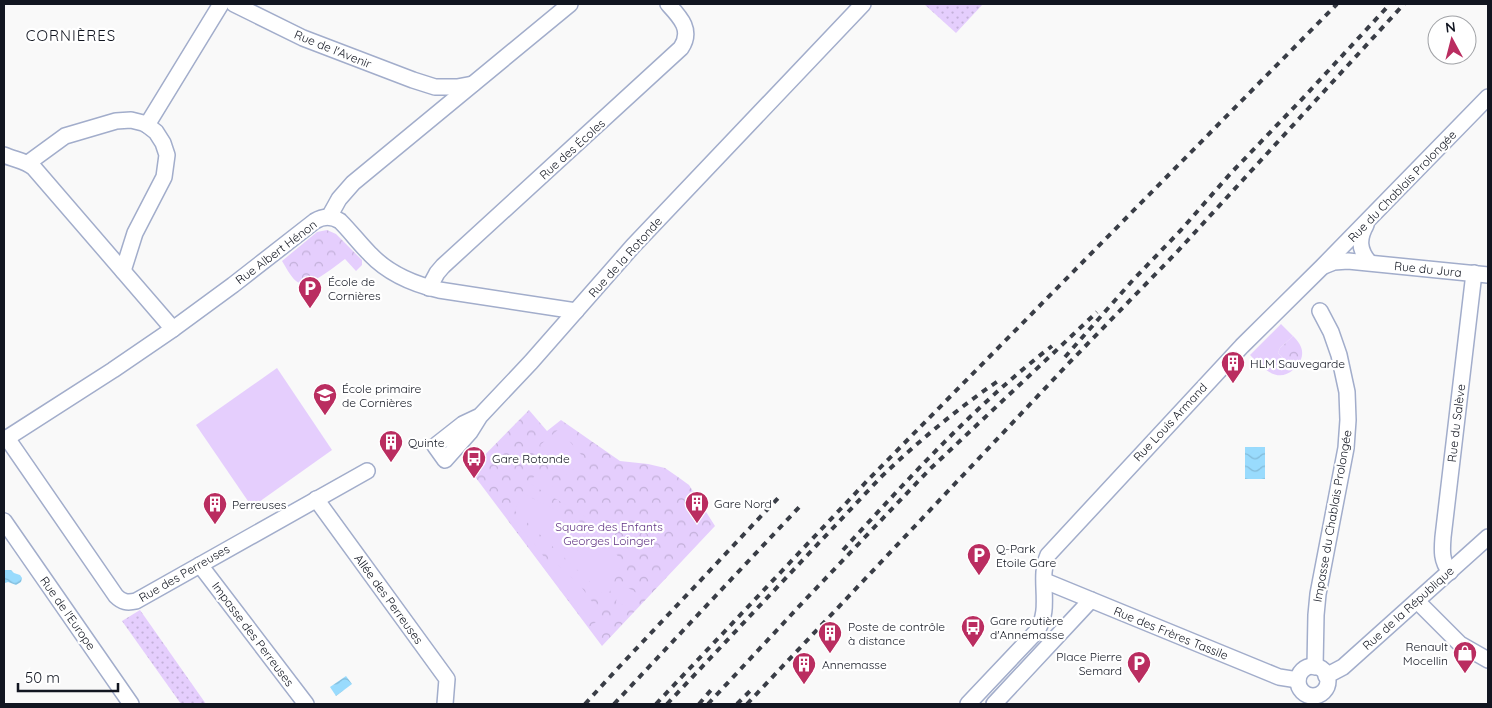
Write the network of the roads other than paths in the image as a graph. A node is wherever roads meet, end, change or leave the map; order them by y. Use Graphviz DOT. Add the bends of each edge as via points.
graph roads {
  1 [pos="221,4"];
  2 [pos="234,4"];
  3 [pos="570,4"];
  4 [pos="668,4"];
  5 [pos="863,4"];
  6 [pos="473,84"];
  7 [pos="435,87"];
  8 [pos="1488,97"];
  9 [pos="442,110"];
  10 [pos="148,125"];
  11 [pos="4,155"];
  12 [pos="28,163"];
  13 [pos="329,217"];
  14 [pos="1367,222"];
  15 [pos="1368,262"];
  16 [pos="123,271"];
  17 [pos="1319,271"];
  18 [pos="1481,274"];
  19 [pos="429,288"];
  20 [pos="576,311"];
  21 [pos="1320,311"];
  22 [pos="173,329"];
  23 [pos="480,416"];
  24 [pos="6,439"];
  25 [pos="366,471"];
  26 [pos="316,499"];
  27 [pos="4,521"];
  28 [pos="1488,537"];
  29 [pos="200,564"];
  30 [pos="1450,572"];
  31 [pos="1045,581"];
  32 [pos="1417,601"];
  33 [pos="1095,602"];
  34 [pos="1488,660"];
  35 [pos="1321,671"];
  36 [pos="1298,680"];
  37 [pos="1312,700"];
  38 [pos="131,704"];
  39 [pos="306,704"];
  40 [pos="445,704"];
  41 [pos="968,704"];
  42 [pos="994,704"];
  43 [pos="1005,704"];
  1 -- 10 [label="street"];
  2 -- 7 [label="street, Rue de l'Avenir" via="327,48"];
  3 -- 6 [label="street, Rue Albert Hénon"];
  4 -- 19 [label="street, Rue des Écoles" via="685,26 686,39 681,48 443,266"];
  5 -- 20 [label="street, Rue de la Rotonde"];
  6 -- 7 [label="street, Rue de l'Avenir"];
  6 -- 9 [label="street, Rue Albert Hénon"];
  7 -- 9 [label="street" via="440,94"];
  8 -- 14 [label="street, Rue du Chablais Prolongée"];
  9 -- 13 [label="street, Rue Albert Hénon" via="353,183"];
  10 -- 12 [label="street" via="131,120 116,121 65,136"];
  10 -- 16 [label="street" via="166,149 166,168 135,233"];
  11 -- 12 [label="street"];
  12 -- 16 [label="street"];
  13 -- 19 [label="street" via="340,221 389,270"];
  13 -- 22 [label="street, Rue Albert Hénon" via="315,221"];
  14 -- 15 [label="street" via="1360,241"];
  14 -- 17 [label="street, Rue du Chablais Prolongée"];
  15 -- 17 [label="street, Rue du Jura" via="1340,261"];
  15 -- 18 [label="street, Rue du Jura"];
  16 -- 22 [label="street"];
  17 -- 31 [label="street, Rue Louis Armand" via="1242,346 1048,555"];
  18 -- 30 [label="street, Rue du Salève" via="1443,537 1442,558"];
  19 -- 20 [label="street"];
  20 -- 23 [label="street, Rue de la Rotonde"];
  21 -- 35 [label="street, Impasse du Chablais Prolongée" via="1339,355 1347,392 1348,420 1346,448 1318,594 1316,615"];
  22 -- 24 [label="street, Rue Albert Hénon"];
  24 -- 29 [label="street, Rue des Perreuses" via="120,600 136,601"];
  25 -- 26 [label="street, Rue des Perreuses"];
  26 -- 29 [label="street, Rue des Perreuses"];
  26 -- 40 [label="street, Allée des Perreuses" via="448,679"];
  27 -- 38 [label="street, Rue de l'Europe"];
  28 -- 30 [label="street, Rue de la République"];
  29 -- 39 [label="street, Impasse des Perreuses"];
  30 -- 32 [label="street, Rue de la République"];
  31 -- 33 [label="street, Rue des Frères Tassile"];
  31 -- 41 [label="street, Rue Louis Armand" via="1044,614 1038,629"];
  32 -- 34 [label="street" via="1460,644"];
  32 -- 35 [label="street, Rue de la République" via="1342,667"];
  33 -- 36 [label="street, Rue des Frères Tassile" via="1279,677"];
  33 -- 42 [label="street"];
  33 -- 43 [label="street"];
  35 -- 36 [label="street" via="1310,667 1299,675"];
  35 -- 37 [label="street" via="1327,683 1325,690"];
  36 -- 37 [label="street" via="1299,687"];
}
